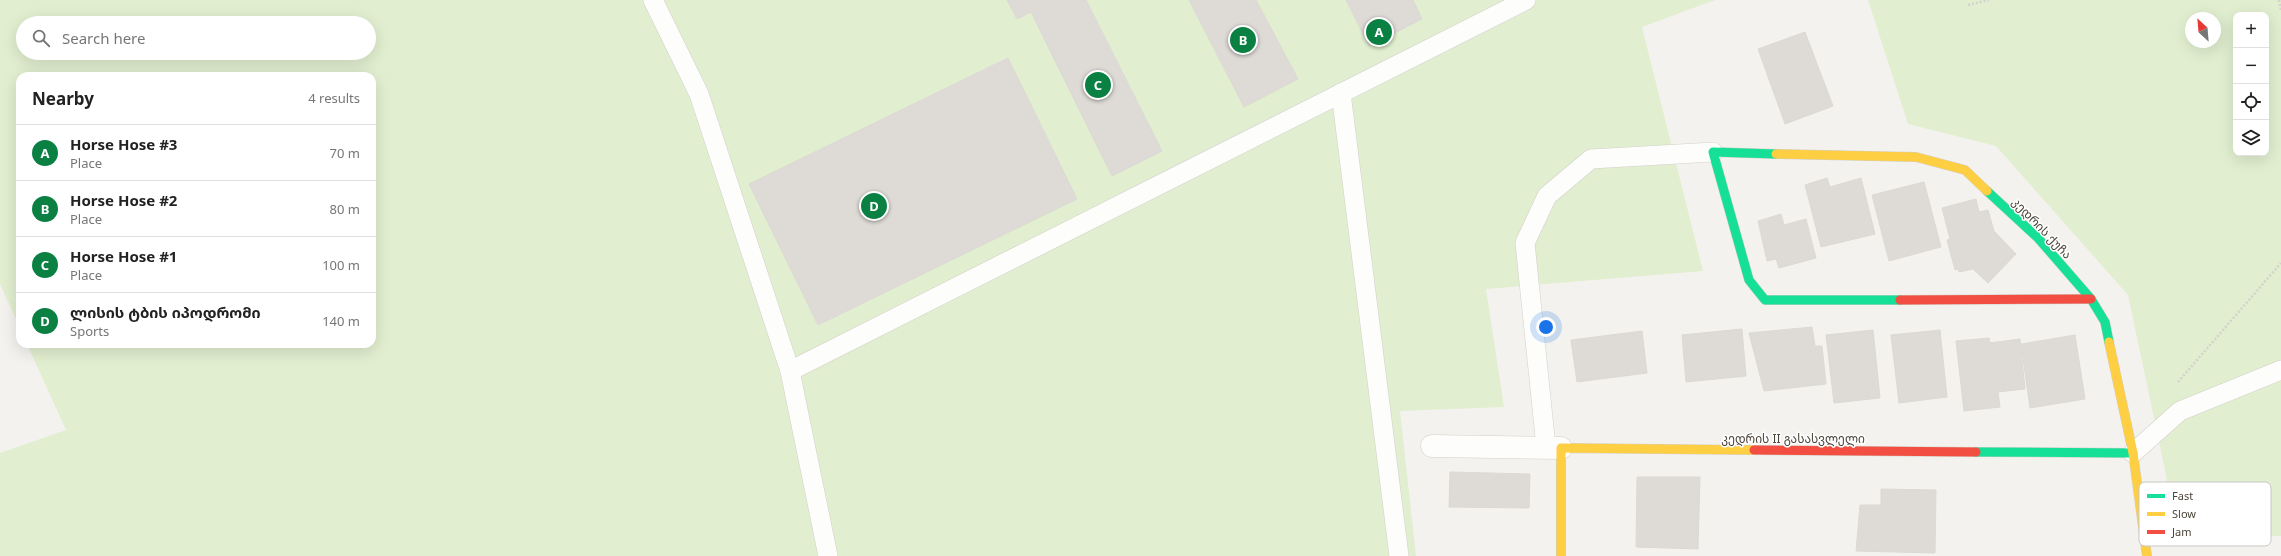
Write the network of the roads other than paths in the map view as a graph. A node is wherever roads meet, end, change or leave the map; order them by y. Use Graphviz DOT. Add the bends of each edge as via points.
graph roads {
  1 [pos="653,0"];
  2 [pos="1526,0"];
  3 [pos="1341,94"];
  4 [pos="1713,152"];
  5 [pos="2091,299"];
  6 [pos="2281,370"];
  7 [pos="790,371"];
  8 [pos="1432,446"];
  9 [pos="1553,448"];
  10 [pos="2133,453"];
  11 [pos="2139,497"];
  12 [pos="2146,546"];
  13 [pos="828,556"];
  14 [pos="1400,556"];
  15 [pos="1561,556"];
  16 [pos="2147,556"];
  1 -- 7 [label="lane" via="699,94"];
  2 -- 3 [label="lane"];
  3 -- 7 [label="lane"];
  3 -- 14 [label="lane"];
  4 -- 5 [label="street, კედრის ქუჩა" via="1916,157 1965,170 2038,238"];
  4 -- 5 [label="street" via="1749,280 1765,300"];
  4 -- 9 [label="lane" via="1591,159 1547,196 1525,243"];
  5 -- 10 [label="street, კედრის ქუჩა" via="2105,322"];
  6 -- 10 [label="lane" via="2180,411"];
  7 -- 13 [label="lane"];
  8 -- 9 [label="street"];
  9 -- 10 [label="street, კედრის II გასასვლელი"];
  9 -- 15 [label="street"];
  10 -- 11 [label="street, კედრის ქუჩა"];
  12 -- 16 [label="street, კედრის ქუჩა"];
}
